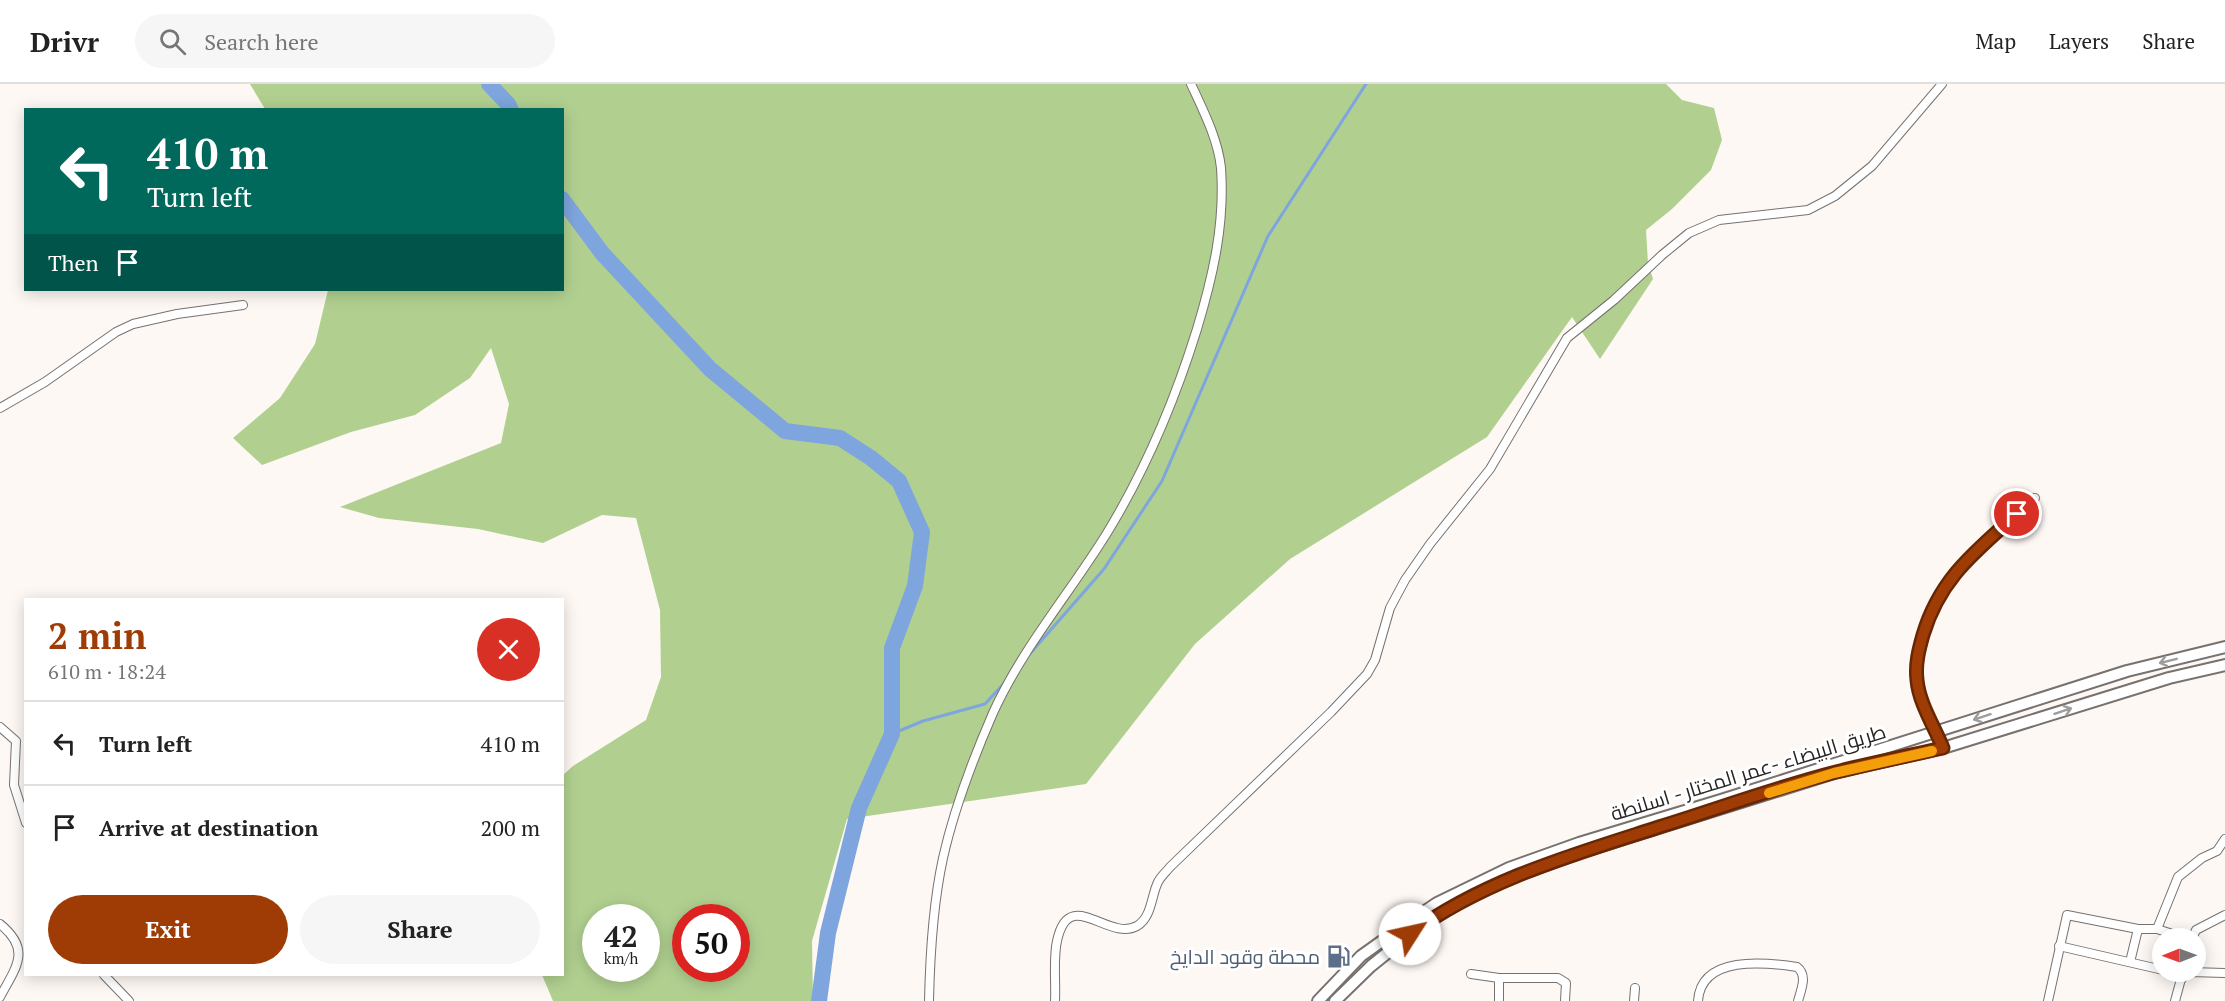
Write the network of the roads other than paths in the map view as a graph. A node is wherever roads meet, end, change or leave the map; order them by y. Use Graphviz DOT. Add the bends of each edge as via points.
graph roads {
  1 [pos="1191,84"];
  2 [pos="1942,84"];
  3 [pos="243,305"];
  4 [pos="0,408"];
  5 [pos="2035,498"];
  6 [pos="2225,647"];
  7 [pos="2225,665"];
  8 [pos="0,727"];
  9 [pos="1936,732"];
  10 [pos="1943,748"];
  11 [pos="24,817"];
  12 [pos="2225,839"];
  13 [pos="2225,915"];
  14 [pos="0,924"];
  15 [pos="2158,928"];
  16 [pos="2200,928"];
  17 [pos="2138,929"];
  18 [pos="2152,930"];
  19 [pos="2059,946"];
  20 [pos="23,950"];
  21 [pos="2130,962"];
  22 [pos="2152,967"];
  23 [pos="2206,972"];
  24 [pos="2225,973"];
  25 [pos="1471,974"];
  26 [pos="98,976"];
  27 [pos="105,976"];
  28 [pos="1499,978"];
  29 [pos="2180,982"];
  30 [pos="112,985"];
  31 [pos="1635,988"];
  32 [pos="0,997"];
  33 [pos="129,1001"];
  34 [pos="929,1001"];
  35 [pos="1055,1001"];
  36 [pos="1318,1001"];
  37 [pos="1335,1001"];
  38 [pos="1499,1001"];
  39 [pos="1565,1001"];
  40 [pos="1634,1001"];
  41 [pos="1698,1001"];
  42 [pos="1798,1001"];
  43 [pos="2048,1001"];
  44 [pos="2175,1001"];
  1 -- 34 [label="street" via="1208,121 1221,165 1222,207 1211,282 1160,435 1107,532 1024,655 994,712 972,767 943,858"];
  2 -- 35 [label="street" via="1872,166 1835,196 1808,210 1719,220 1689,233 1567,338 1490,470 1405,580 1390,608 1367,674 1170,867 1159,881 1146,919 1135,928 1120,929 1089,916 1071,917 1064,923 1057,941"];
  3 -- 4 [label="street" via="133,324"];
  5 -- 9 [label="street" via="1964,561 1940,595 1927,624 1918,653 1916,678"];
  6 -- 9 [label="main road, طريق البيضاء -عمر المختار - اسلنطة, one-way" via="2127,671"];
  10 -- 7 [label="main road, طريق البيضاء -عمر المختار - اسلنطة, one-way" via="2158,681"];
  8 -- 11 [label="street" via="16,741 14,785"];
  9 -- 10 [label="street"];
  9 -- 36 [label="main road, طريق البيضاء -عمر المختار - اسلنطة" via="1509,868 1437,903 1403,926 1361,956"];
  10 -- 37 [label="main road, طريق البيضاء -عمر المختار - اسلنطة" via="1834,773 1521,874 1478,892 1430,920 1371,966"];
  12 -- 15 [label="street" via="2217,851 2178,877"];
  13 -- 16 [label="street"];
  14 -- 20 [label="street" via="13,934"];
  17 -- 18 [label="street"];
  17 -- 19 [label="street" via="2067,915"];
  17 -- 21 [label="street"];
  19 -- 21 [label="street"];
  19 -- 43 [label="street"];
  20 -- 32 [label="street"];
  21 -- 22 [label="street"];
  23 -- 24 [label="street"];
  25 -- 28 [label="street"];
  26 -- 30 [label="street"];
  27 -- 30 [label="street"];
  28 -- 38 [label="street"];
  28 -- 39 [label="street" via="1558,978 1566,983"];
  29 -- 44 [label="street"];
  30 -- 33 [label="street"];
  31 -- 40 [label="street"];
  41 -- 42 [label="street" via="1702,982 1714,973 1733,964 1760,963 1802,971"];
}
